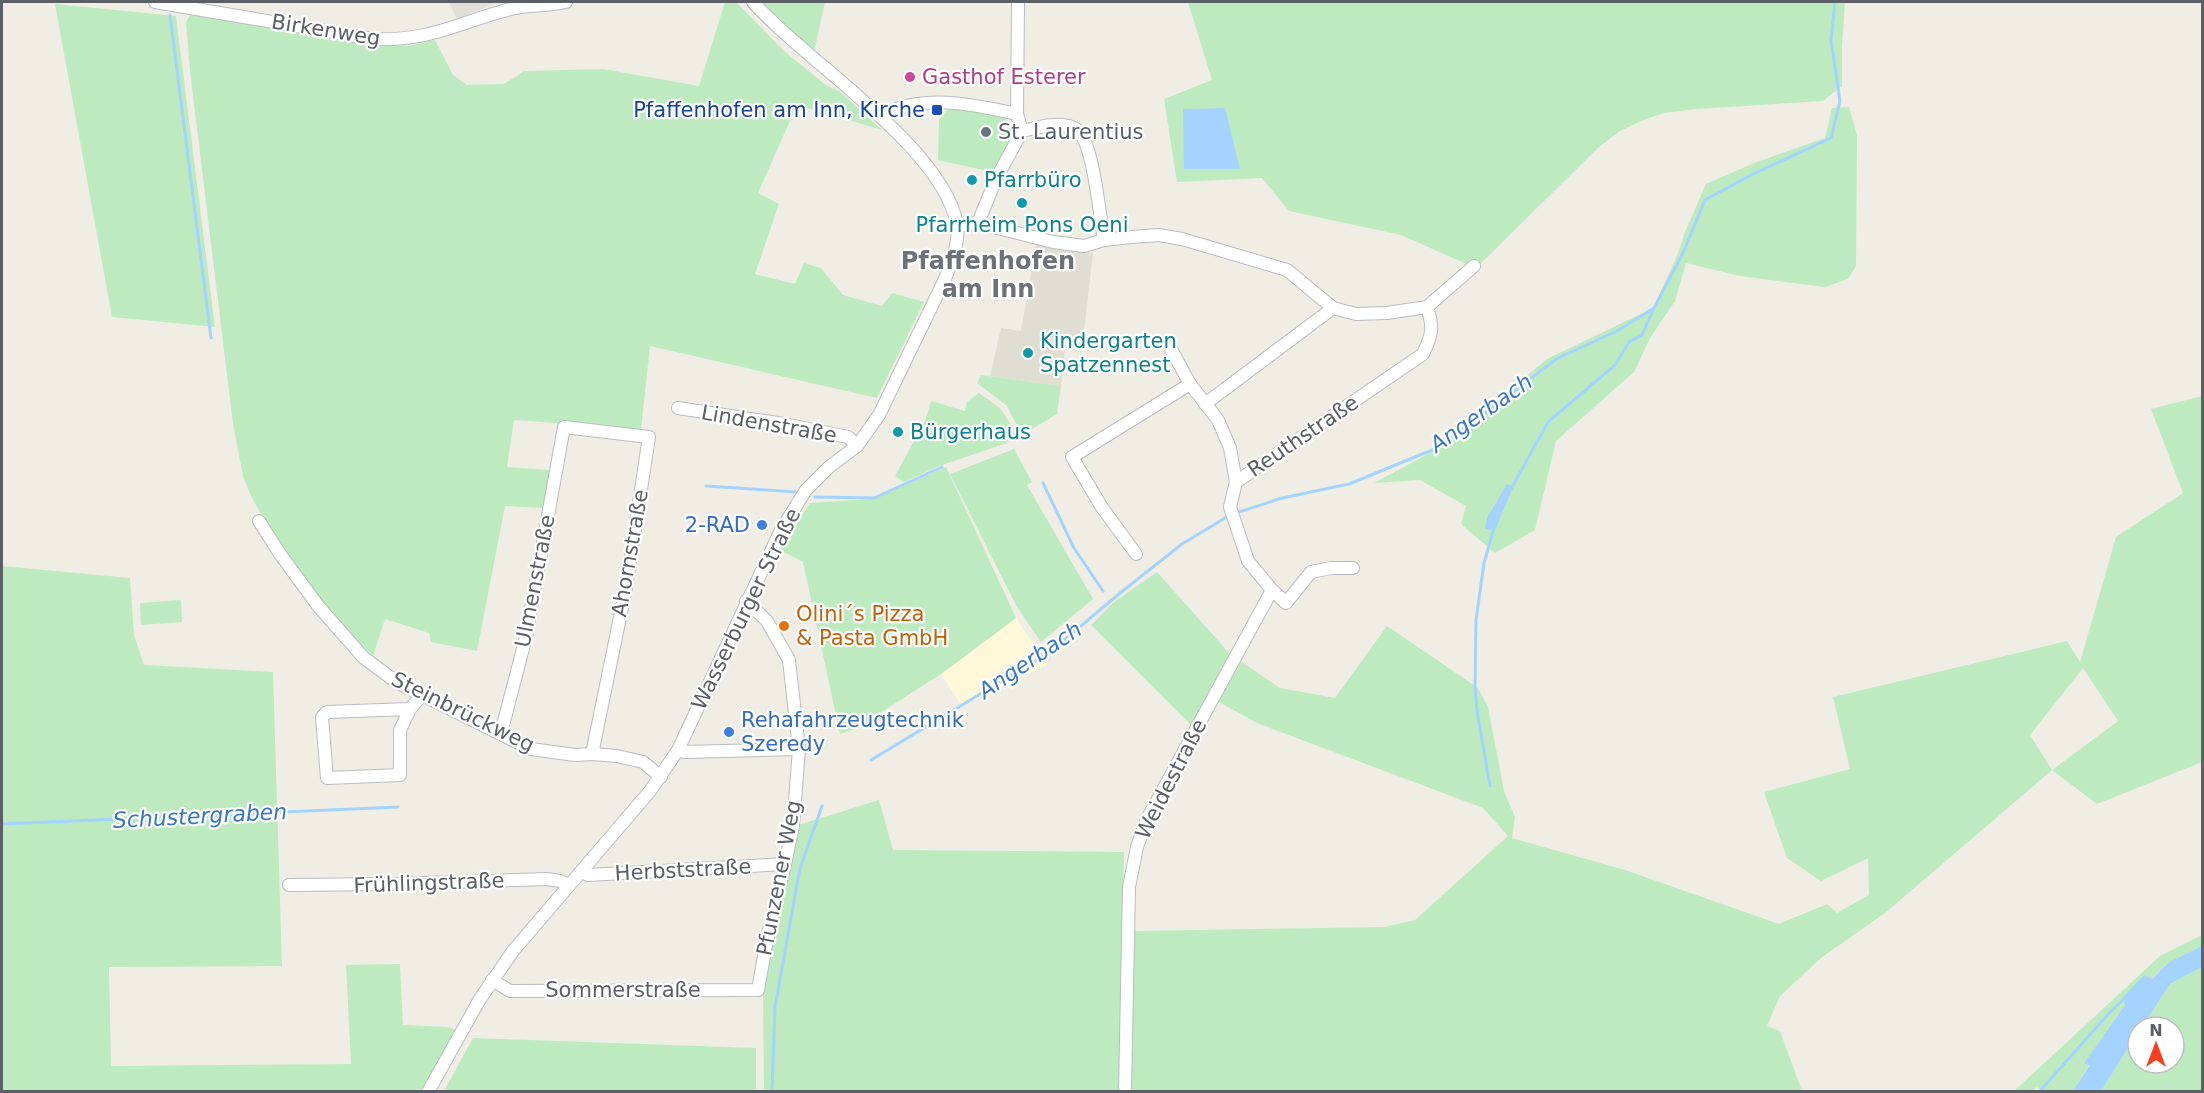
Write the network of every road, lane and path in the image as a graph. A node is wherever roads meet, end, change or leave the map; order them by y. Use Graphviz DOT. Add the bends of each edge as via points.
graph roads {
  1 [pos="155,2"];
  2 [pos="566,2"];
  3 [pos="753,2"];
  4 [pos="1018,2"];
  5 [pos="1017,114"];
  6 [pos="880,116"];
  7 [pos="1022,131"];
  8 [pos="978,223"];
  9 [pos="957,226"];
  10 [pos="1104,240"];
  11 [pos="1474,266"];
  12 [pos="1427,307"];
  13 [pos="1333,308"];
  14 [pos="1170,346"];
  15 [pos="1190,384"];
  16 [pos="1205,404"];
  17 [pos="678,408"];
  18 [pos="564,427"];
  19 [pos="857,446"];
  20 [pos="1236,482"];
  21 [pos="259,520"];
  22 [pos="1136,554"];
  23 [pos="1353,568"];
  24 [pos="1272,590"];
  25 [pos="746,601"];
  26 [pos="422,695"];
  27 [pos="410,709"];
  28 [pos="501,733"];
  29 [pos="799,749"];
  30 [pos="678,750"];
  31 [pos="592,753"];
  32 [pos="661,777"];
  33 [pos="786,864"];
  34 [pos="581,872"];
  35 [pos="289,885"];
  36 [pos="568,885"];
  37 [pos="492,980"];
  38 [pos="758,990"];
  39 [pos="428,1092"];
  40 [pos="1125,1092"];
  1 -- 2 [label="street, Birkenweg" via="399,40 517,8"];
  3 -- 6 [label="street, Wasserburger Straße" via="794,43"];
  4 -- 5 [label="street"];
  5 -- 6 [label="street" via="975,105 936,103 894,108"];
  5 -- 7 [label="street"];
  6 -- 9 [label="street, Wasserburger Straße" via="941,185"];
  7 -- 8 [label="street" via="996,178"];
  7 -- 10 [label="street" via="1068,125 1083,136"];
  8 -- 9 [label="street"];
  8 -- 10 [label="street" via="1053,242 1084,246"];
  9 -- 19 [label="street, Wasserburger Straße" via="953,259 944,281 882,410"];
  10 -- 13 [label="street" via="1158,235 1208,246 1287,270"];
  11 -- 12 [label="street"];
  12 -- 13 [label="street" via="1388,314 1356,314"];
  12 -- 20 [label="street, Reuthstraße" via="1432,334 1423,354"];
  13 -- 16 [label="street"];
  14 -- 15 [label="street"];
  15 -- 16 [label="street"];
  15 -- 22 [label="street" via="1072,457"];
  16 -- 20 [label="street" via="1218,420 1230,448"];
  17 -- 19 [label="street, Lindenstraße" via="848,437"];
  18 -- 28 [label="street, Ulmenstraße" via="526,637"];
  18 -- 31 [label="street, Ahornstraße" via="650,437 626,588"];
  19 -- 25 [label="street, Wasserburger Straße" via="806,490"];
  20 -- 24 [label="street, Reuthstraße" via="1230,507 1234,521 1248,561"];
  21 -- 26 [label="street, Steinbrückweg" via="319,607 355,649 398,683"];
  23 -- 24 [label="street" via="1311,572 1286,603"];
  24 -- 40 [label="street, Weidestraße" via="1147,819 1137,847 1129,887"];
  25 -- 29 [label="street, Pfunzener Weg" via="767,621 789,660"];
  25 -- 30 [label="street, Wasserburger Straße"];
  26 -- 27 [label="street"];
  26 -- 28 [label="street, Steinbrückweg"];
  27 -- 27 [label="street" via="327,712 322,717 327,778 400,775 400,730"];
  28 -- 31 [label="street, Steinbrückweg" via="531,749 575,755"];
  29 -- 30 [label="street"];
  29 -- 33 [label="street, Pfunzener Weg"];
  30 -- 32 [label="street, Wasserburger Straße"];
  31 -- 32 [label="street, Steinbrückweg" via="643,762"];
  32 -- 34 [label="street, Wasserburger Straße"];
  33 -- 34 [label="street, Herbststraße" via="588,875"];
  33 -- 38 [label="street, Pfunzener Weg"];
  34 -- 36 [label="street, Wasserburger Straße"];
  35 -- 36 [label="street, Frühlingstraße" via="547,879"];
  36 -- 37 [label="street, Wasserburger Straße"];
  37 -- 38 [label="street, Sommerstraße" via="510,991"];
  37 -- 39 [label="street, Wasserburger Straße"];
}
